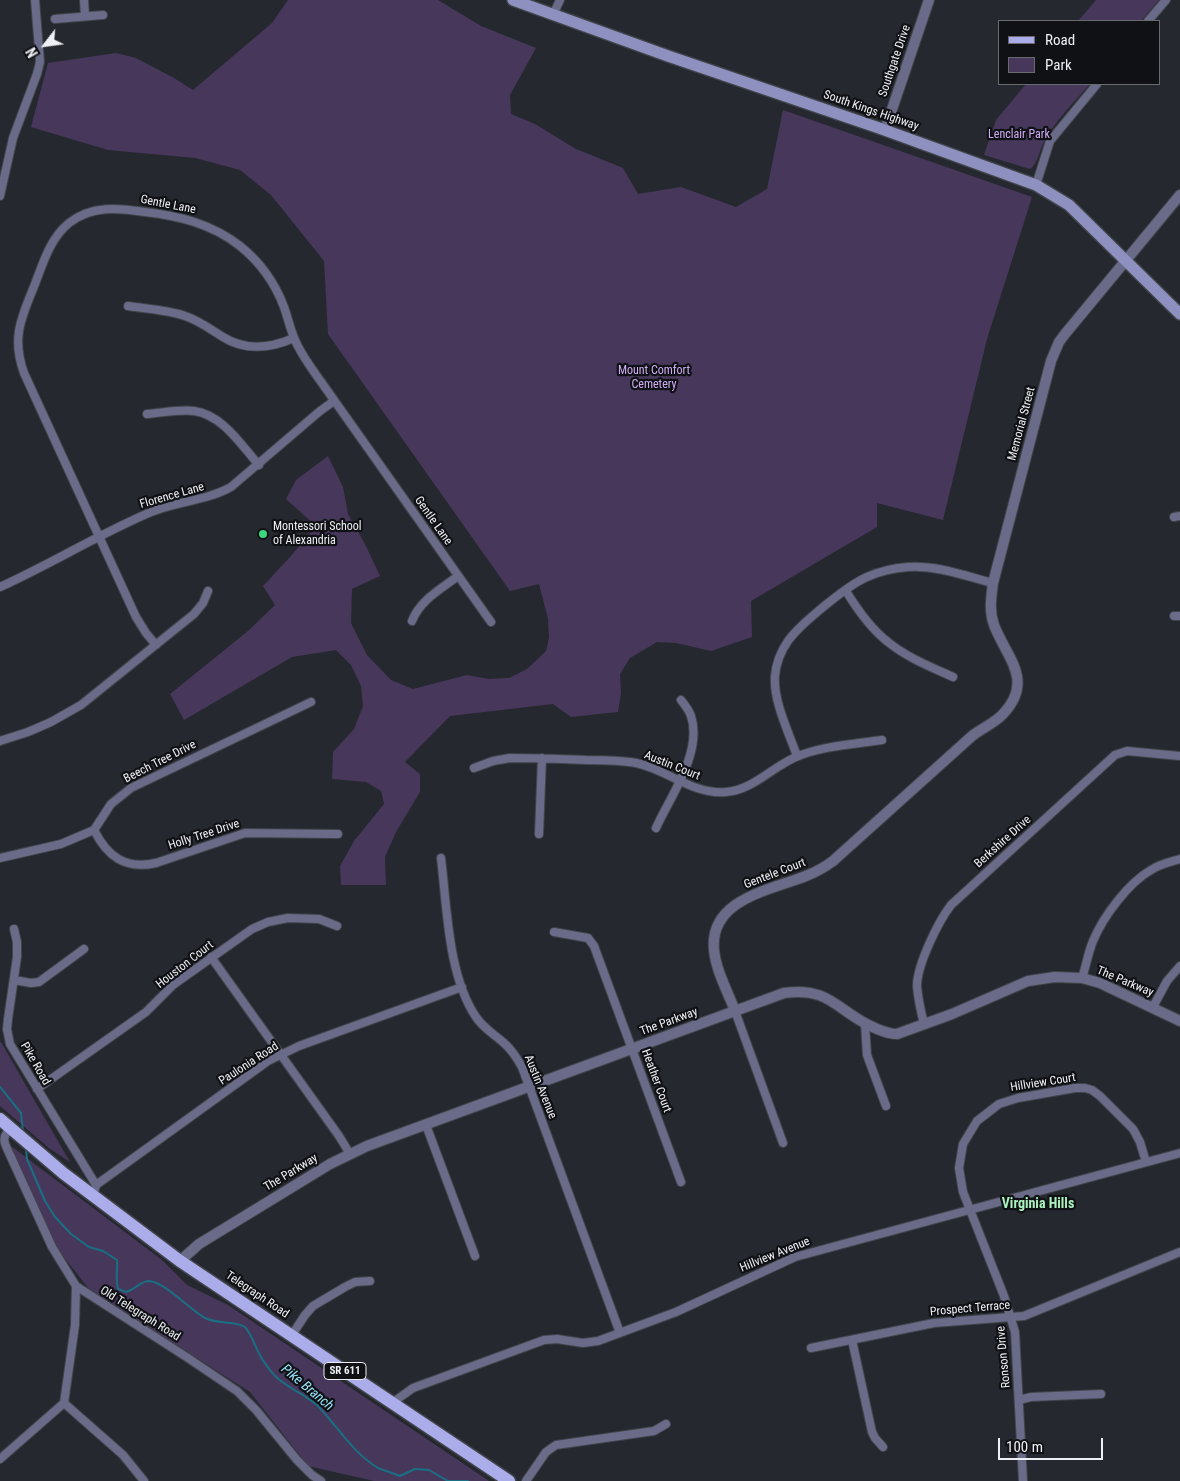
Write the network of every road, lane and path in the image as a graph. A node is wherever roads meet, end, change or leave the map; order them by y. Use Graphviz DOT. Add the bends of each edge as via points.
graph roads {
  1 [pos="35,0"];
  2 [pos="84,0"];
  3 [pos="513,0"];
  4 [pos="560,0"];
  5 [pos="929,0"];
  6 [pos="1166,0"];
  7 [pos="103,15"];
  8 [pos="554,15"];
  9 [pos="85,16"];
  10 [pos="55,19"];
  11 [pos="1149,20"];
  12 [pos="1095,85"];
  13 [pos="885,130"];
  14 [pos="1036,184"];
  15 [pos="1180,195"];
  16 [pos="0,196"];
  17 [pos="1125,261"];
  18 [pos="128,306"];
  19 [pos="1180,314"];
  20 [pos="294,338"];
  21 [pos="334,401"];
  22 [pos="147,414"];
  23 [pos="259,465"];
  24 [pos="99,538"];
  25 [pos="458,576"];
  26 [pos="993,583"];
  27 [pos="0,587"];
  28 [pos="208,591"];
  29 [pos="846,591"];
  30 [pos="412,621"];
  31 [pos="491,622"];
  32 [pos="156,645"];
  33 [pos="953,677"];
  34 [pos="1015,695"];
  35 [pos="681,700"];
  36 [pos="311,702"];
  37 [pos="882,740"];
  38 [pos="0,741"];
  39 [pos="797,756"];
  40 [pos="1180,756"];
  41 [pos="542,758"];
  42 [pos="474,768"];
  43 [pos="680,781"];
  44 [pos="656,828"];
  45 [pos="94,830"];
  46 [pos="338,834"];
  47 [pos="539,834"];
  48 [pos="0,858"];
  49 [pos="441,858"];
  50 [pos="1180,859"];
  51 [pos="337,926"];
  52 [pos="14,929"];
  53 [pos="554,932"];
  54 [pos="84,949"];
  55 [pos="212,957"];
  56 [pos="1180,966"];
  57 [pos="1082,978"];
  58 [pos="14,980"];
  59 [pos="462,987"];
  60 [pos="1153,1007"];
  61 [pos="735,1011"];
  62 [pos="1180,1021"];
  63 [pos="865,1024"];
  64 [pos="924,1024"];
  65 [pos="632,1049"];
  66 [pos="281,1055"];
  67 [pos="529,1086"];
  68 [pos="36,1089"];
  69 [pos="886,1106"];
  70 [pos="5,1123"];
  71 [pos="426,1125"];
  72 [pos="783,1143"];
  73 [pos="1180,1153"];
  74 [pos="350,1154"];
  75 [pos="1146,1162"];
  76 [pos="681,1182"];
  77 [pos="95,1191"];
  78 [pos="969,1210"];
  79 [pos="1180,1252"];
  80 [pos="475,1256"];
  81 [pos="180,1261"];
  82 [pos="370,1281"];
  83 [pos="76,1286"];
  84 [pos="1011,1318"];
  85 [pos="620,1333"];
  86 [pos="292,1335"];
  87 [pos="852,1340"];
  88 [pos="811,1348"];
  89 [pos="1101,1394"];
  90 [pos="1019,1400"];
  91 [pos="392,1402"];
  92 [pos="64,1403"];
  93 [pos="666,1424"];
  94 [pos="883,1447"];
  95 [pos="0,1458"];
  96 [pos="144,1481"];
  97 [pos="321,1481"];
  98 [pos="509,1481"];
  99 [pos="526,1481"];
  100 [pos="1023,1481"];
  1 -- 16 [label="street" via="40,62 13,138"];
  2 -- 9 [label="street"];
  3 -- 8 [label="main road, South Kings Highway"];
  4 -- 8 [label="street"];
  5 -- 13 [label="street, Southgate Drive"];
  6 -- 11 [label="street"];
  7 -- 9 [label="street"];
  8 -- 13 [label="main road, South Kings Highway"];
  9 -- 10 [label="street"];
  12 -- 14 [label="street" via="1050,141"];
  13 -- 14 [label="main road, South Kings Highway"];
  14 -- 17 [label="main road, South Kings Highway" via="1068,205"];
  15 -- 17 [label="street, Memorial Street"];
  17 -- 19 [label="main road, South Kings Highway"];
  17 -- 26 [label="street, Memorial Street" via="1056,349"];
  18 -- 20 [label="street" via="183,315 247,346 270,346"];
  20 -- 21 [label="street, Gentle Lane"];
  20 -- 24 [label="street, Gentle Lane" via="280,299 264,270 240,246 210,227 175,216 111,208 86,213 63,228 50,247 23,313 18,332 18,352 24,373"];
  21 -- 23 [label="street, Florence Lane"];
  21 -- 25 [label="street, Gentle Lane"];
  22 -- 23 [label="street" via="192,411 209,415 224,425"];
  23 -- 24 [label="street, Florence Lane" via="239,483 222,492 154,511"];
  24 -- 27 [label="street, Florence Lane"];
  24 -- 32 [label="street, Gentle Lane" via="136,617"];
  25 -- 30 [label="street" via="424,601"];
  25 -- 31 [label="street, Gentle Lane"];
  26 -- 29 [label="street" via="938,569 909,567 872,575"];
  26 -- 34 [label="street, Memorial Street" via="992,619 1015,668"];
  28 -- 32 [label="street" via="200,608"];
  29 -- 33 [label="street" via="870,625 888,642"];
  29 -- 39 [label="street" via="794,633 778,662 776,693"];
  32 -- 38 [label="street" via="95,695 66,714"];
  34 -- 61 [label="street, Gentele Court" via="1003,714 972,736 833,861 808,875 744,899 727,911 716,930 714,949"];
  35 -- 43 [label="street" via="692,718 694,737"];
  36 -- 45 [label="street, Beech Tree Drive" via="131,788 111,804"];
  37 -- 39 [label="street, Austin Court"];
  39 -- 43 [label="street, Austin Court" via="752,784 731,791 710,791"];
  40 -- 64 [label="street, Berkshire Drive" via="1127,751 1115,755 951,905 936,929 919,975 918,995"];
  41 -- 42 [label="street, Austin Court" via="501,759"];
  41 -- 43 [label="street, Austin Court" via="626,762 648,766"];
  41 -- 47 [label="street"];
  43 -- 44 [label="street"];
  45 -- 46 [label="street, Holly Tree Drive" via="113,856 123,862 141,865 245,833"];
  45 -- 48 [label="street" via="61,844"];
  49 -- 59 [label="street, Austin Avenue" via="454,964"];
  50 -- 57 [label="street" via="1150,870 1128,890 1098,931"];
  51 -- 55 [label="street, Houston Court" via="313,918 273,920 252,929"];
  52 -- 58 [label="street, Pike Road" via="18,950"];
  53 -- 65 [label="street, Heather Court" via="588,938 594,946"];
  54 -- 58 [label="street" via="38,982"];
  55 -- 66 [label="street"];
  55 -- 68 [label="street, Houston Court" via="173,985 146,1012"];
  56 -- 60 [label="street" via="1167,981"];
  57 -- 60 [label="street, The Parkway"];
  57 -- 64 [label="street, The Parkway" via="1028,981"];
  58 -- 68 [label="street, Pike Road" via="8,1036"];
  59 -- 66 [label="street, Paulonia Road"];
  59 -- 67 [label="street, Austin Avenue" via="476,1018 509,1048"];
  60 -- 62 [label="street, The Parkway"];
  61 -- 63 [label="street, The Parkway" via="784,993 802,991 830,999"];
  61 -- 65 [label="street, The Parkway"];
  61 -- 72 [label="street, Gentele Court"];
  63 -- 64 [label="street, The Parkway" via="889,1034"];
  63 -- 69 [label="street" via="867,1055"];
  65 -- 67 [label="street, The Parkway"];
  65 -- 76 [label="street, Heather Court"];
  66 -- 74 [label="street"];
  66 -- 77 [label="street, Paulonia Road" via="268,1061"];
  67 -- 71 [label="street, The Parkway"];
  67 -- 85 [label="street, Austin Avenue"];
  68 -- 77 [label="street, Pike Road"];
  70 -- 77 [label="main road, Telegraph Road / SR 611" via="63,1172"];
  70 -- 83 [label="street, Old Telegraph Road" via="7,1148 52,1247"];
  71 -- 74 [label="street, The Parkway"];
  71 -- 80 [label="street"];
  73 -- 75 [label="street, Hillview Avenue"];
  74 -- 81 [label="street, The Parkway" via="199,1244"];
  75 -- 78 [label="street, Hillview Avenue"];
  75 -- 78 [label="street, Hillview Court" via="1132,1129 1092,1090 1075,1088 1010,1099 983,1114 963,1144 959,1160 960,1177"];
  77 -- 81 [label="main road, Telegraph Road / SR 611" via="129,1224"];
  78 -- 84 [label="street, Ronson Drive"];
  78 -- 85 [label="street, Hillview Avenue" via="795,1257 676,1312"];
  79 -- 84 [label="street, Prospect Terrace" via="1024,1316"];
  81 -- 86 [label="main road, Telegraph Road / SR 611"];
  82 -- 86 [label="street" via="350,1284 313,1306"];
  83 -- 92 [label="street" via="75,1325"];
  83 -- 97 [label="street, Old Telegraph Road" via="237,1392 297,1460"];
  84 -- 87 [label="street, Prospect Terrace" via="934,1323"];
  84 -- 90 [label="street, Ronson Drive"];
  85 -- 91 [label="street, Hillview Avenue" via="583,1343 544,1340 413,1388"];
  86 -- 91 [label="main road, Telegraph Road / SR 611"];
  87 -- 88 [label="street, Prospect Terrace"];
  87 -- 94 [label="street" via="872,1432"];
  89 -- 90 [label="street"];
  90 -- 100 [label="street, Ronson Drive"];
  91 -- 98 [label="main road, Telegraph Road / SR 611"];
  92 -- 95 [label="street"];
  92 -- 96 [label="street" via="123,1455"];
  93 -- 99 [label="street" via="654,1431 556,1445 546,1452"];
}
